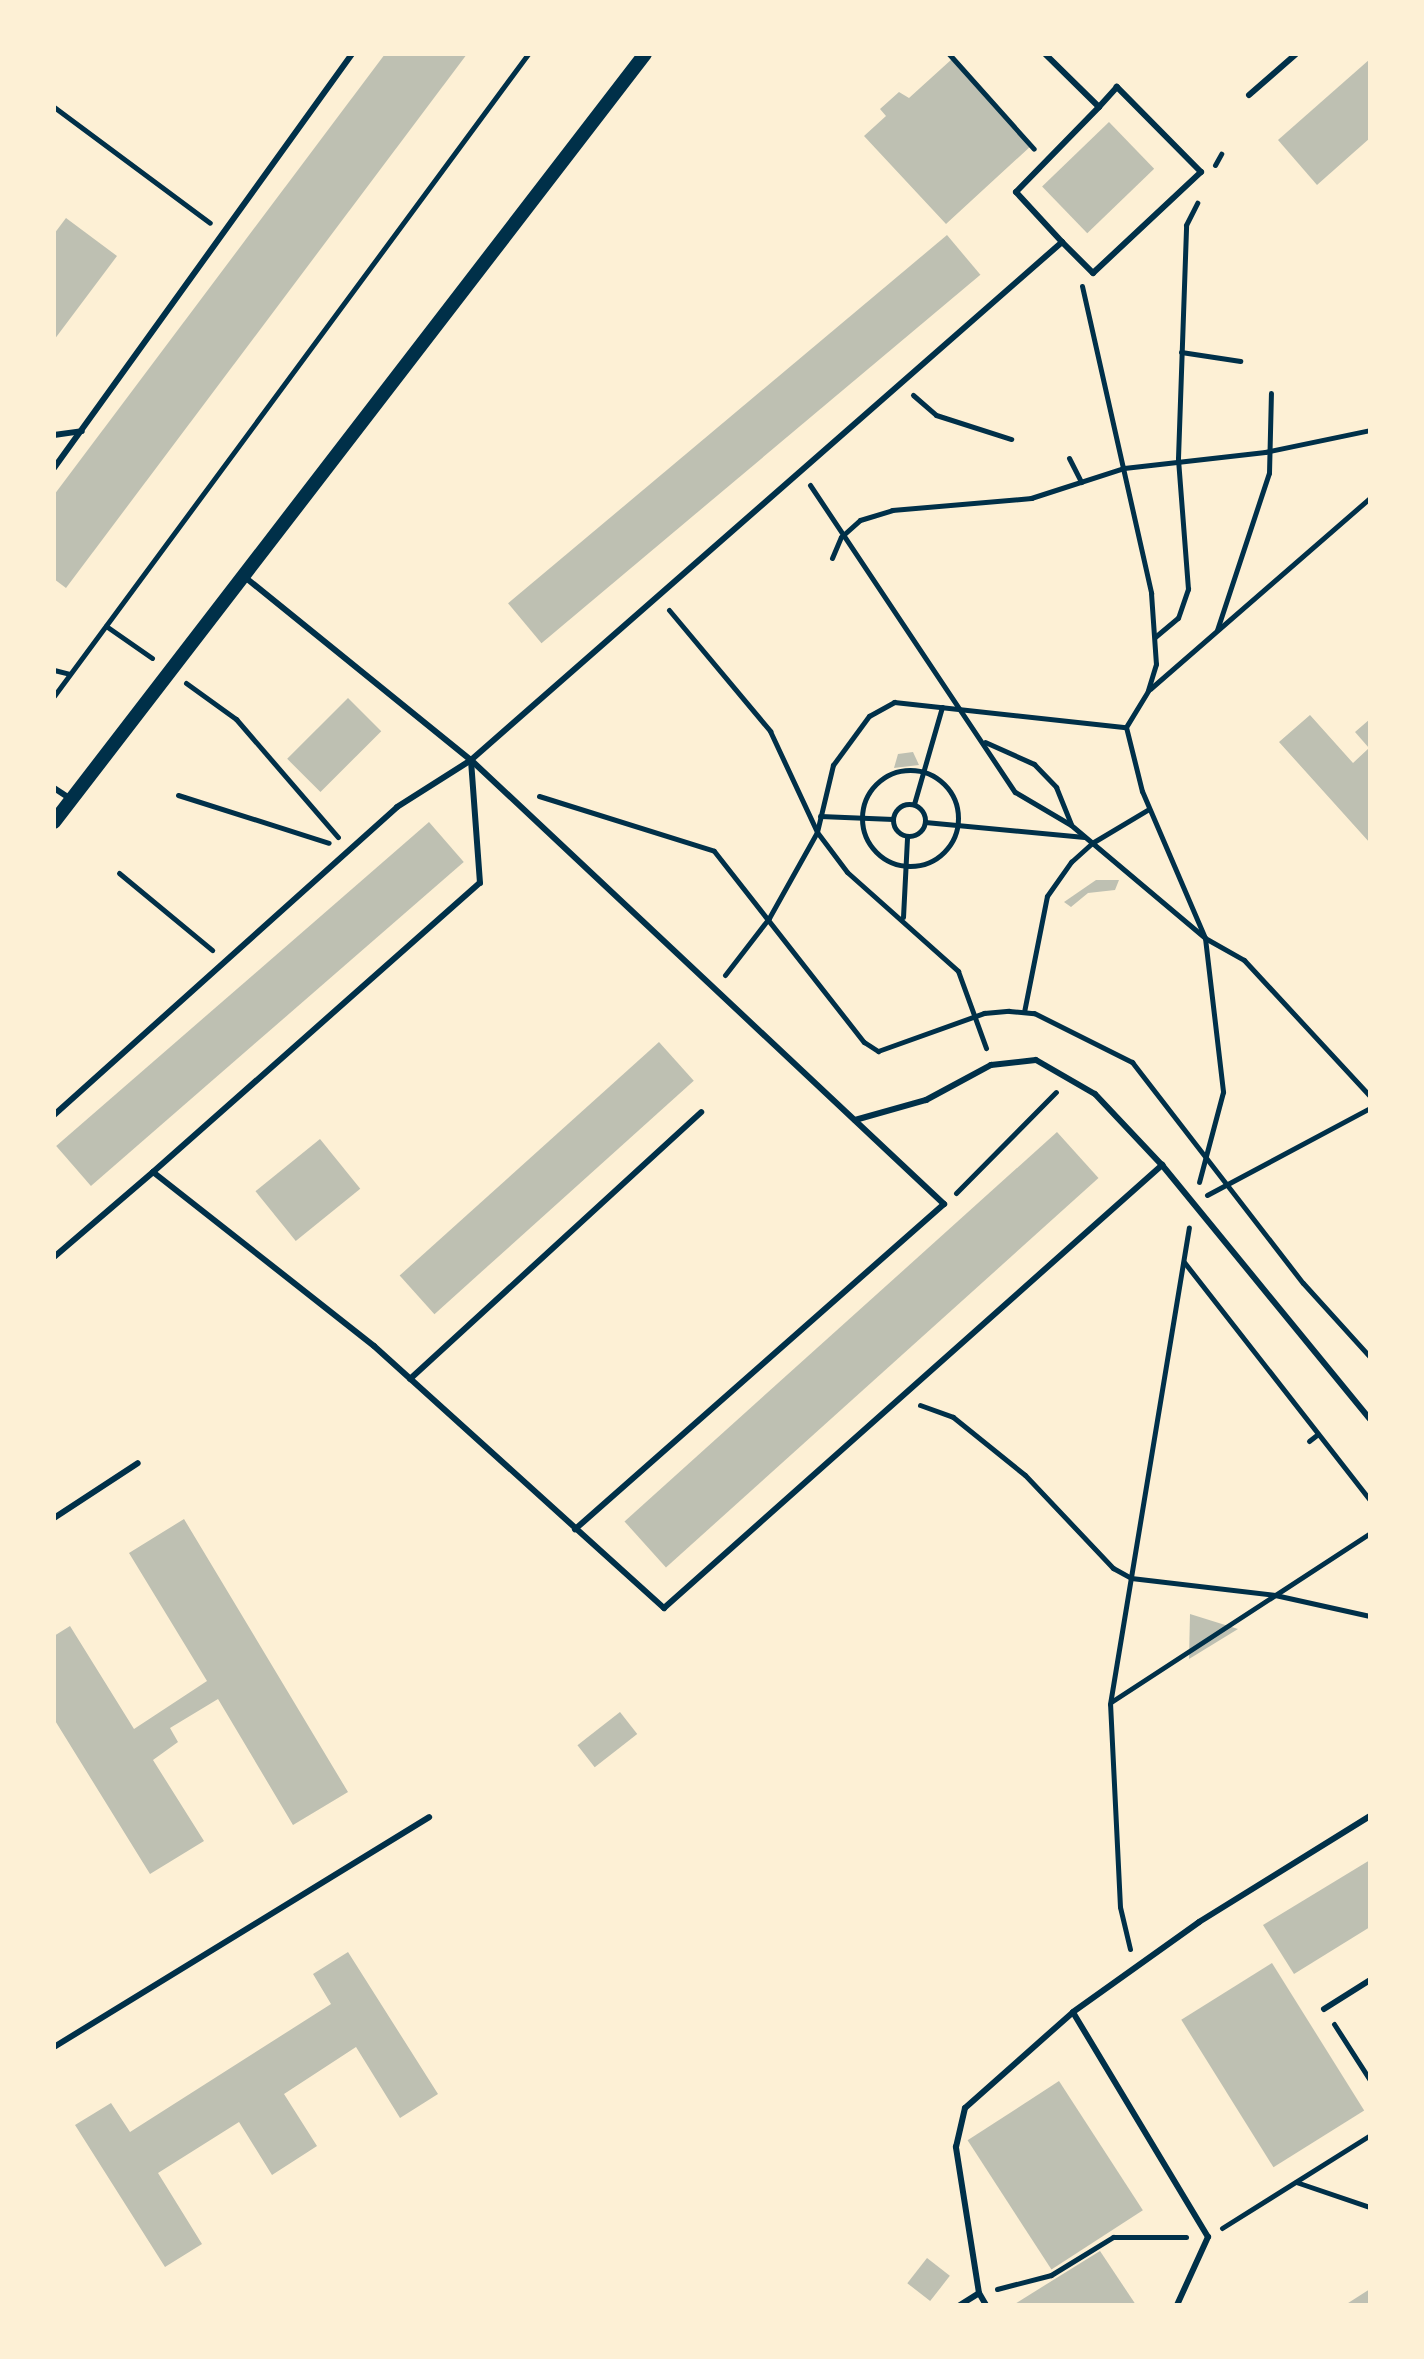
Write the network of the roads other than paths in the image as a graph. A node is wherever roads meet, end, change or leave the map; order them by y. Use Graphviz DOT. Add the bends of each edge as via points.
graph roads {
  1 [pos="352,54"];
  2 [pos="645,54"];
  3 [pos="1045,54"];
  4 [pos="1296,54"];
  5 [pos="1249,95"];
  6 [pos="1099,107"];
  7 [pos="1062,242"];
  8 [pos="82,430"];
  9 [pos="54,435"];
  10 [pos="54,468"];
  11 [pos="246,578"];
  12 [pos="471,760"];
  13 [pos="54,788"];
  14 [pos="71,800"];
  15 [pos="54,822"];
  16 [pos="701,1112"];
  17 [pos="54,1115"];
  18 [pos="855,1120"];
  19 [pos="1162,1165"];
  20 [pos="153,1172"];
  21 [pos="54,1257"];
  22 [pos="410,1379"];
  23 [pos="1370,1419"];
  24 [pos="138,1463"];
  25 [pos="54,1518"];
  26 [pos="575,1529"];
  27 [pos="1370,1816"];
  28 [pos="429,1817"];
  29 [pos="1370,1980"];
  30 [pos="1324,2009"];
  31 [pos="1073,2012"];
  32 [pos="54,2047"];
  33 [pos="979,2293"];
  34 [pos="960,2305"];
  35 [pos="986,2305"];
  36 [pos="1177,2305"];
  1 -- 8 [label="lane"];
  2 -- 11 [label="street"];
  3 -- 6 [label="lane"];
  4 -- 5 [label="lane"];
  6 -- 7 [label="lane" via="1016,192"];
  6 -- 7 [label="lane" via="1117,87 1201,172 1093,273"];
  7 -- 12 [label="lane"];
  8 -- 9 [label="lane"];
  8 -- 10 [label="lane"];
  11 -- 12 [label="lane"];
  11 -- 14 [label="street"];
  12 -- 17 [label="lane" via="397,807"];
  12 -- 18 [label="lane"];
  12 -- 20 [label="lane" via="480,883"];
  13 -- 14 [label="lane"];
  14 -- 15 [label="street"];
  16 -- 22 [label="lane"];
  18 -- 19 [label="lane" via="926,1100 991,1065 1036,1060 1095,1094"];
  18 -- 26 [label="lane" via="944,1204"];
  19 -- 23 [label="lane"];
  19 -- 26 [label="lane" via="664,1608"];
  20 -- 21 [label="lane"];
  20 -- 22 [label="lane"];
  22 -- 26 [label="lane"];
  24 -- 25 [label="lane"];
  27 -- 31 [label="lane"];
  28 -- 32 [label="lane"];
  29 -- 30 [label="lane"];
  31 -- 33 [label="lane" via="965,2108 956,2147"];
  31 -- 36 [label="lane" via="1208,2237"];
  33 -- 34 [label="lane"];
  33 -- 35 [label="lane"];
}
